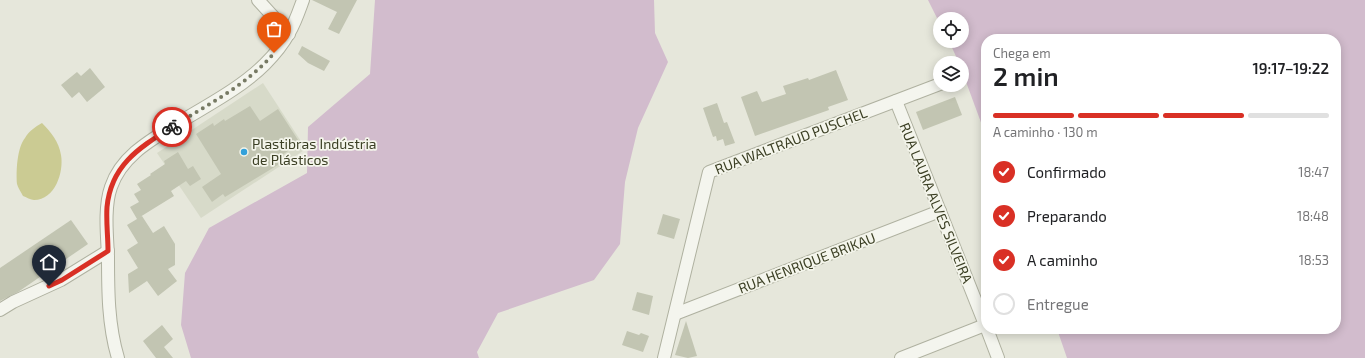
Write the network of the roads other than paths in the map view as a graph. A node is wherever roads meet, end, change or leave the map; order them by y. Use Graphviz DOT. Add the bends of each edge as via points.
graph roads {
  1 [pos="258,0"];
  2 [pos="303,0"];
  3 [pos="289,34"];
  4 [pos="933,87"];
  5 [pos="896,101"];
  6 [pos="940,211"];
  7 [pos="108,251"];
  8 [pos="0,310"];
  9 [pos="675,314"];
  10 [pos="981,314"];
  11 [pos="981,329"];
  12 [pos="989,334"];
  13 [pos="118,358"];
  14 [pos="664,358"];
  15 [pos="900,358"];
  16 [pos="998,358"];
  1 -- 3 [label="street"];
  2 -- 3 [label="street"];
  3 -- 7 [label="street" via="252,75 154,139 127,160 110,188 107,208"];
  4 -- 5 [label="street, RUA WALTRAUD PUSCHEL"];
  5 -- 6 [label="street, RUA LAURA ALVES SILVEIRA"];
  5 -- 9 [label="street, RUA WALTRAUD PUSCHEL" via="709,172"];
  6 -- 9 [label="street, RUA HENRIQUE BRIKAU"];
  6 -- 10 [label="street, RUA LAURA ALVES SILVEIRA"];
  7 -- 8 [label="street" via="62,280"];
  7 -- 13 [label="street" via="110,315"];
  9 -- 14 [label="street, RUA WALTRAUD PUSCHEL"];
  11 -- 15 [label="street"];
  12 -- 16 [label="street, RUA LAURA ALVES SILVEIRA"];
}
